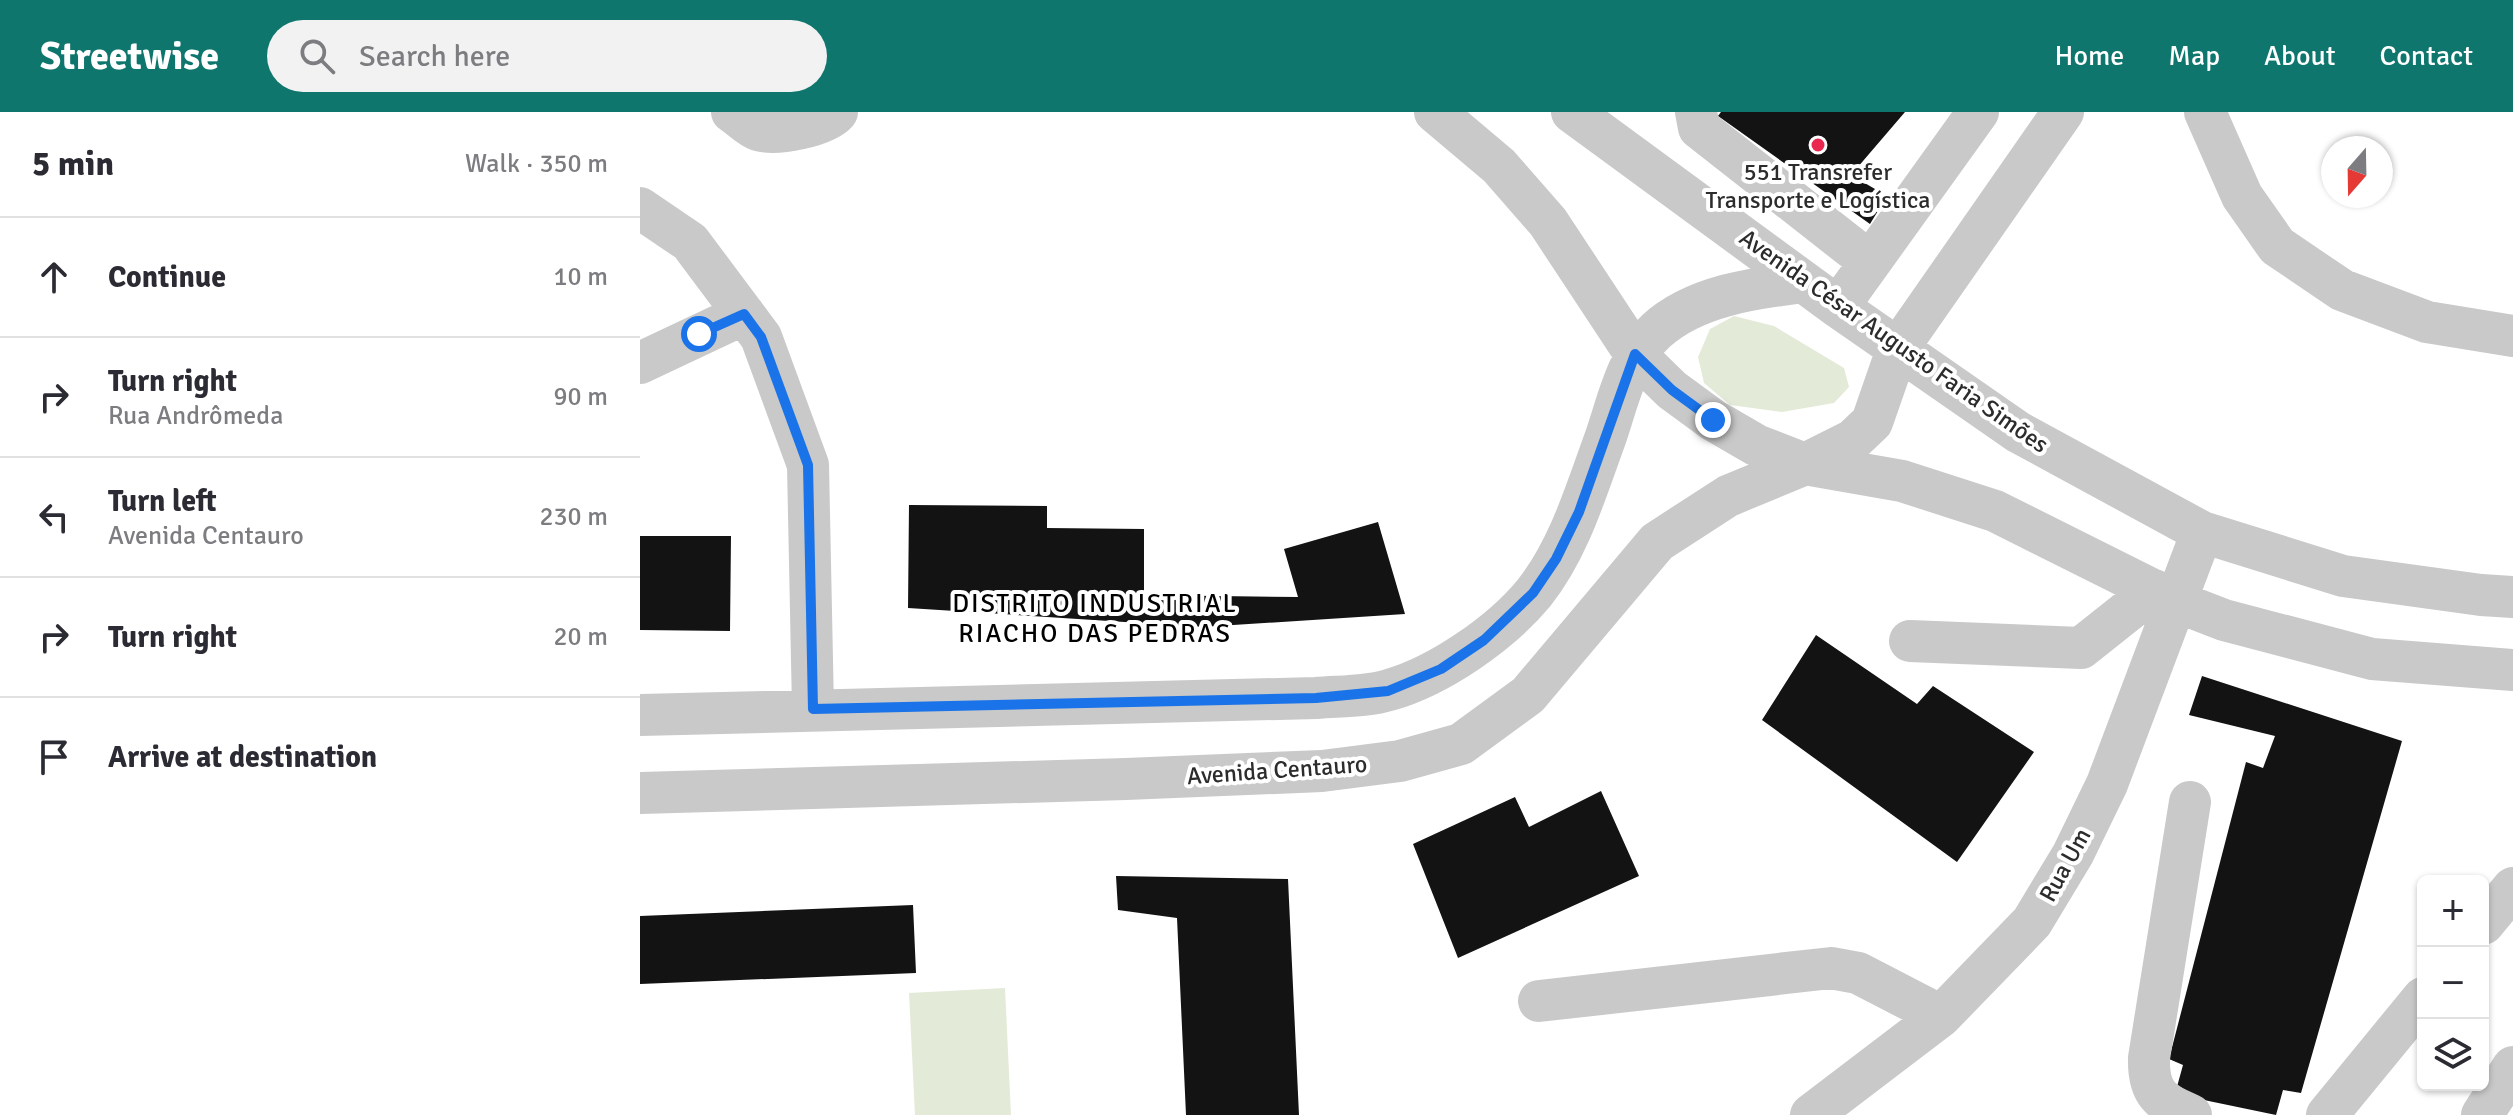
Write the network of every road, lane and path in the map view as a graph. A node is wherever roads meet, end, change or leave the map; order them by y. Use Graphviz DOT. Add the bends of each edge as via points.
graph roads {
  1 [pos="732,112"];
  2 [pos="837,112"];
  3 [pos="1435,112"];
  4 [pos="1572,112"];
  5 [pos="1696,112"];
  6 [pos="1978,112"];
  7 [pos="2063,112"];
  8 [pos="2205,112"];
  9 [pos="640,208"];
  10 [pos="1870,262"];
  11 [pos="1804,282"];
  12 [pos="1838,307"];
  13 [pos="744,314"];
  14 [pos="2513,336"];
  15 [pos="1897,350"];
  16 [pos="1635,354"];
  17 [pos="640,363"];
  18 [pos="1805,464"];
  19 [pos="2202,532"];
  20 [pos="2164,596"];
  21 [pos="2513,597"];
  22 [pos="1910,641"];
  23 [pos="2511,672"];
  24 [pos="813,709"];
  25 [pos="640,715"];
  26 [pos="640,793"];
  27 [pos="2190,802"];
  28 [pos="2513,888"];
  29 [pos="2489,917"];
  30 [pos="1539,1001"];
  31 [pos="2417,1005"];
  32 [pos="1941,1016"];
  33 [pos="2513,1067"];
  34 [pos="1811,1115"];
  35 [pos="2191,1115"];
  36 [pos="2327,1115"];
  37 [pos="2482,1115"];
  1 -- 2 [label="street" via="759,130 799,129"];
  3 -- 16 [label="street" via="1499,166 1548,222"];
  4 -- 11 [label="street, Avenida César Augusto Faria Simões"];
  5 -- 10 [label="street" via="1699,128"];
  6 -- 10 [label="street"];
  7 -- 15 [label="street, Avenida Centauro"];
  8 -- 14 [label="street" via="2242,196 2277,246 2342,290 2427,322"];
  9 -- 13 [label="street" via="690,242"];
  10 -- 12 [label="street"];
  11 -- 12 [label="street, Avenida César Augusto Faria Simões"];
  11 -- 16 [label="street" via="1725,296 1683,311"];
  12 -- 15 [label="street, Avenida César Augusto Faria Simões"];
  13 -- 17 [label="street"];
  13 -- 24 [label="street" via="761,337 808,465"];
  15 -- 18 [label="street, Avenida Centauro" via="1872,422 1853,440"];
  15 -- 19 [label="street, Avenida César Augusto Faria Simões" via="2018,432"];
  16 -- 18 [label="street" via="1713,420 1756,445"];
  16 -- 24 [label="street" via="1579,512 1556,559 1523,603 1484,640 1441,669 1388,691 1316,698"];
  18 -- 20 [label="street" via="1902,481 1995,511"];
  18 -- 26 [label="street, Avenida Centauro" via="1728,496 1657,542 1528,695 1461,744 1400,761 1322,771"];
  19 -- 20 [label="street, Rua Um"];
  19 -- 21 [label="street, Avenida César Augusto Faria Simões" via="2343,576"];
  20 -- 22 [label="street" via="2081,648"];
  20 -- 23 [label="street" via="2224,620 2372,659"];
  20 -- 32 [label="street, Rua Um" via="2107,784 2073,854 2032,922"];
  24 -- 25 [label="street"];
  27 -- 35 [label="street" via="2148,1077 2170,1106"];
  28 -- 29 [label="street"];
  30 -- 32 [label="street" via="1831,968 1858,973"];
  31 -- 36 [label="street"];
  32 -- 34 [label="street, Rua Um"];
  33 -- 37 [label="street"];
}
